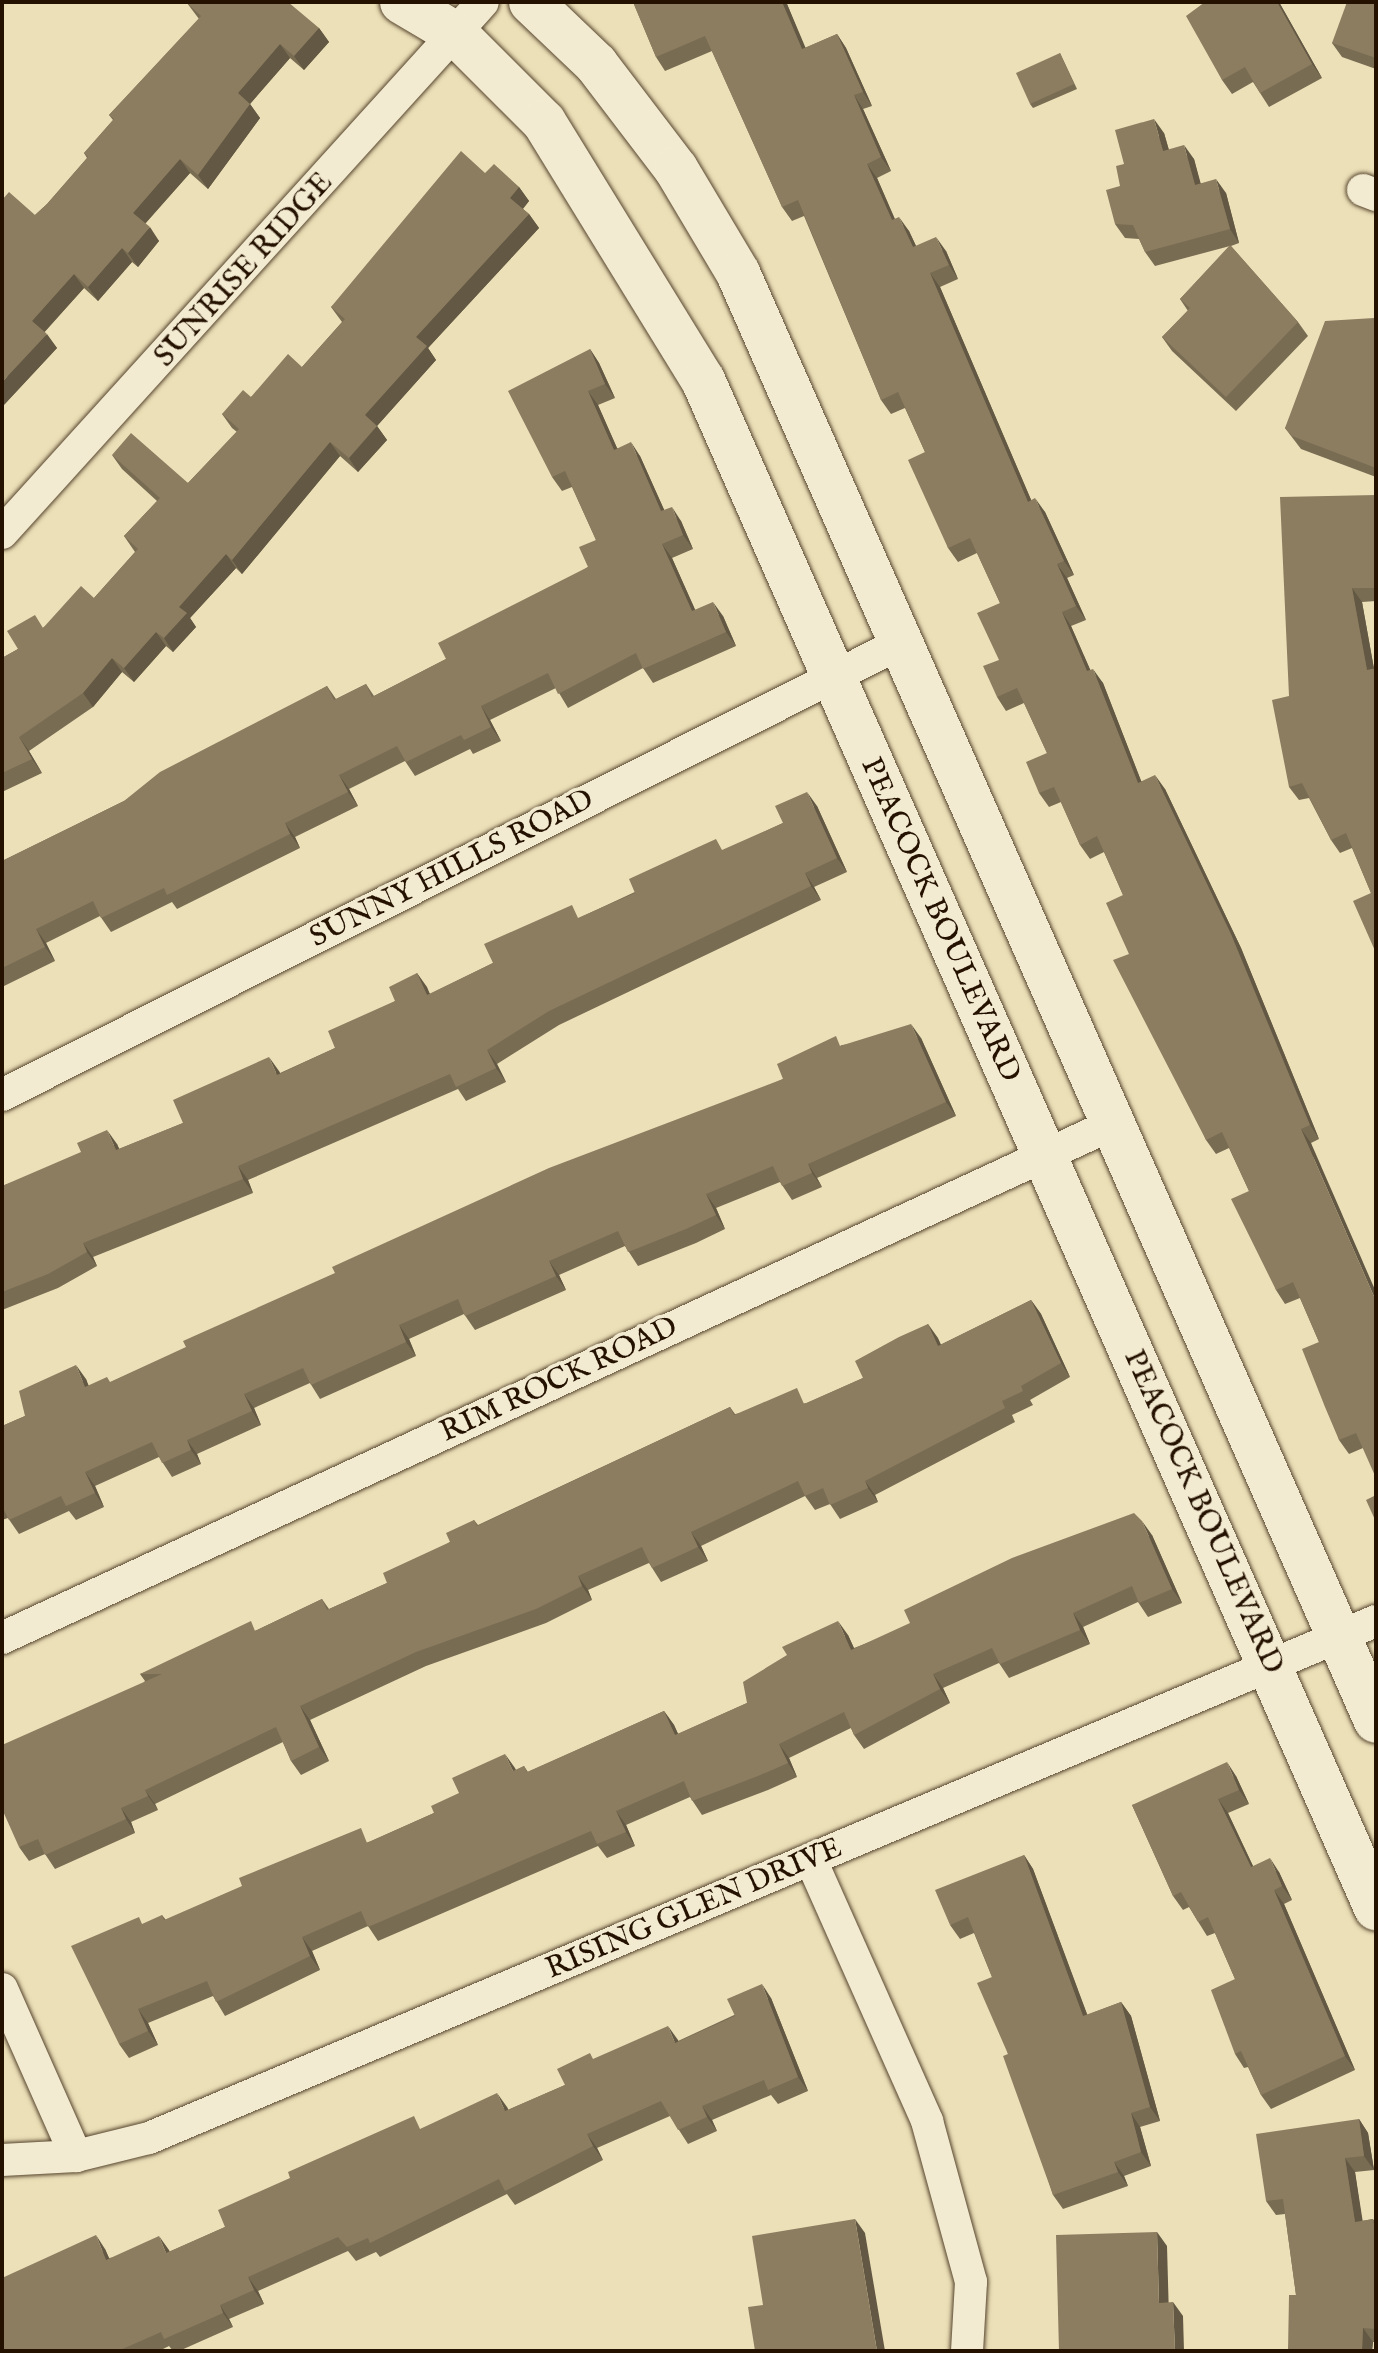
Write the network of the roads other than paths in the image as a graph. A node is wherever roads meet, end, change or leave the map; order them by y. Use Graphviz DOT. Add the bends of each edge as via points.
graph roads {
  1 [pos="402,2"];
  2 [pos="531,2"];
  3 [pos="469,18"];
  4 [pos="2,533"];
  5 [pos="901,643"];
  6 [pos="833,677"];
  7 [pos="2,1095"];
  8 [pos="1115,1123"];
  9 [pos="1043,1156"];
  10 [pos="1358,1629"];
  11 [pos="2,1638"];
  12 [pos="1272,1665"];
  13 [pos="1376,1721"];
  14 [pos="811,1860"];
  15 [pos="1376,1908"];
  16 [pos="2,1989"];
  17 [pos="76,2156"];
  18 [pos="2,2160"];
  19 [pos="967,2351"];
  1 -- 3 [label="street, PEACOCK BOULEVARD"];
  2 -- 5 [label="street" via="632,111 738,273"];
  3 -- 4 [label="street, SUNRISE RIDGE"];
  3 -- 6 [label="street, PEACOCK BOULEVARD" via="544,122 703,380"];
  5 -- 6 [label="street, SUNNY HILLS ROAD"];
  5 -- 8 [label="street"];
  6 -- 7 [label="street, SUNNY HILLS ROAD"];
  6 -- 9 [label="street, PEACOCK BOULEVARD"];
  8 -- 9 [label="street, RIM ROCK ROAD"];
  8 -- 10 [label="street"];
  9 -- 11 [label="street, RIM ROCK ROAD"];
  9 -- 12 [label="street, PEACOCK BOULEVARD"];
  10 -- 12 [label="street, RISING GLEN DRIVE"];
  10 -- 13 [label="street"];
  12 -- 14 [label="street, RISING GLEN DRIVE"];
  12 -- 15 [label="street, PEACOCK BOULEVARD"];
  14 -- 17 [label="street, RISING GLEN DRIVE" via="149,2138"];
  14 -- 19 [label="street" via="927,2121 971,2282"];
  16 -- 17 [label="street"];
  17 -- 18 [label="street, RISING GLEN DRIVE"];
}
